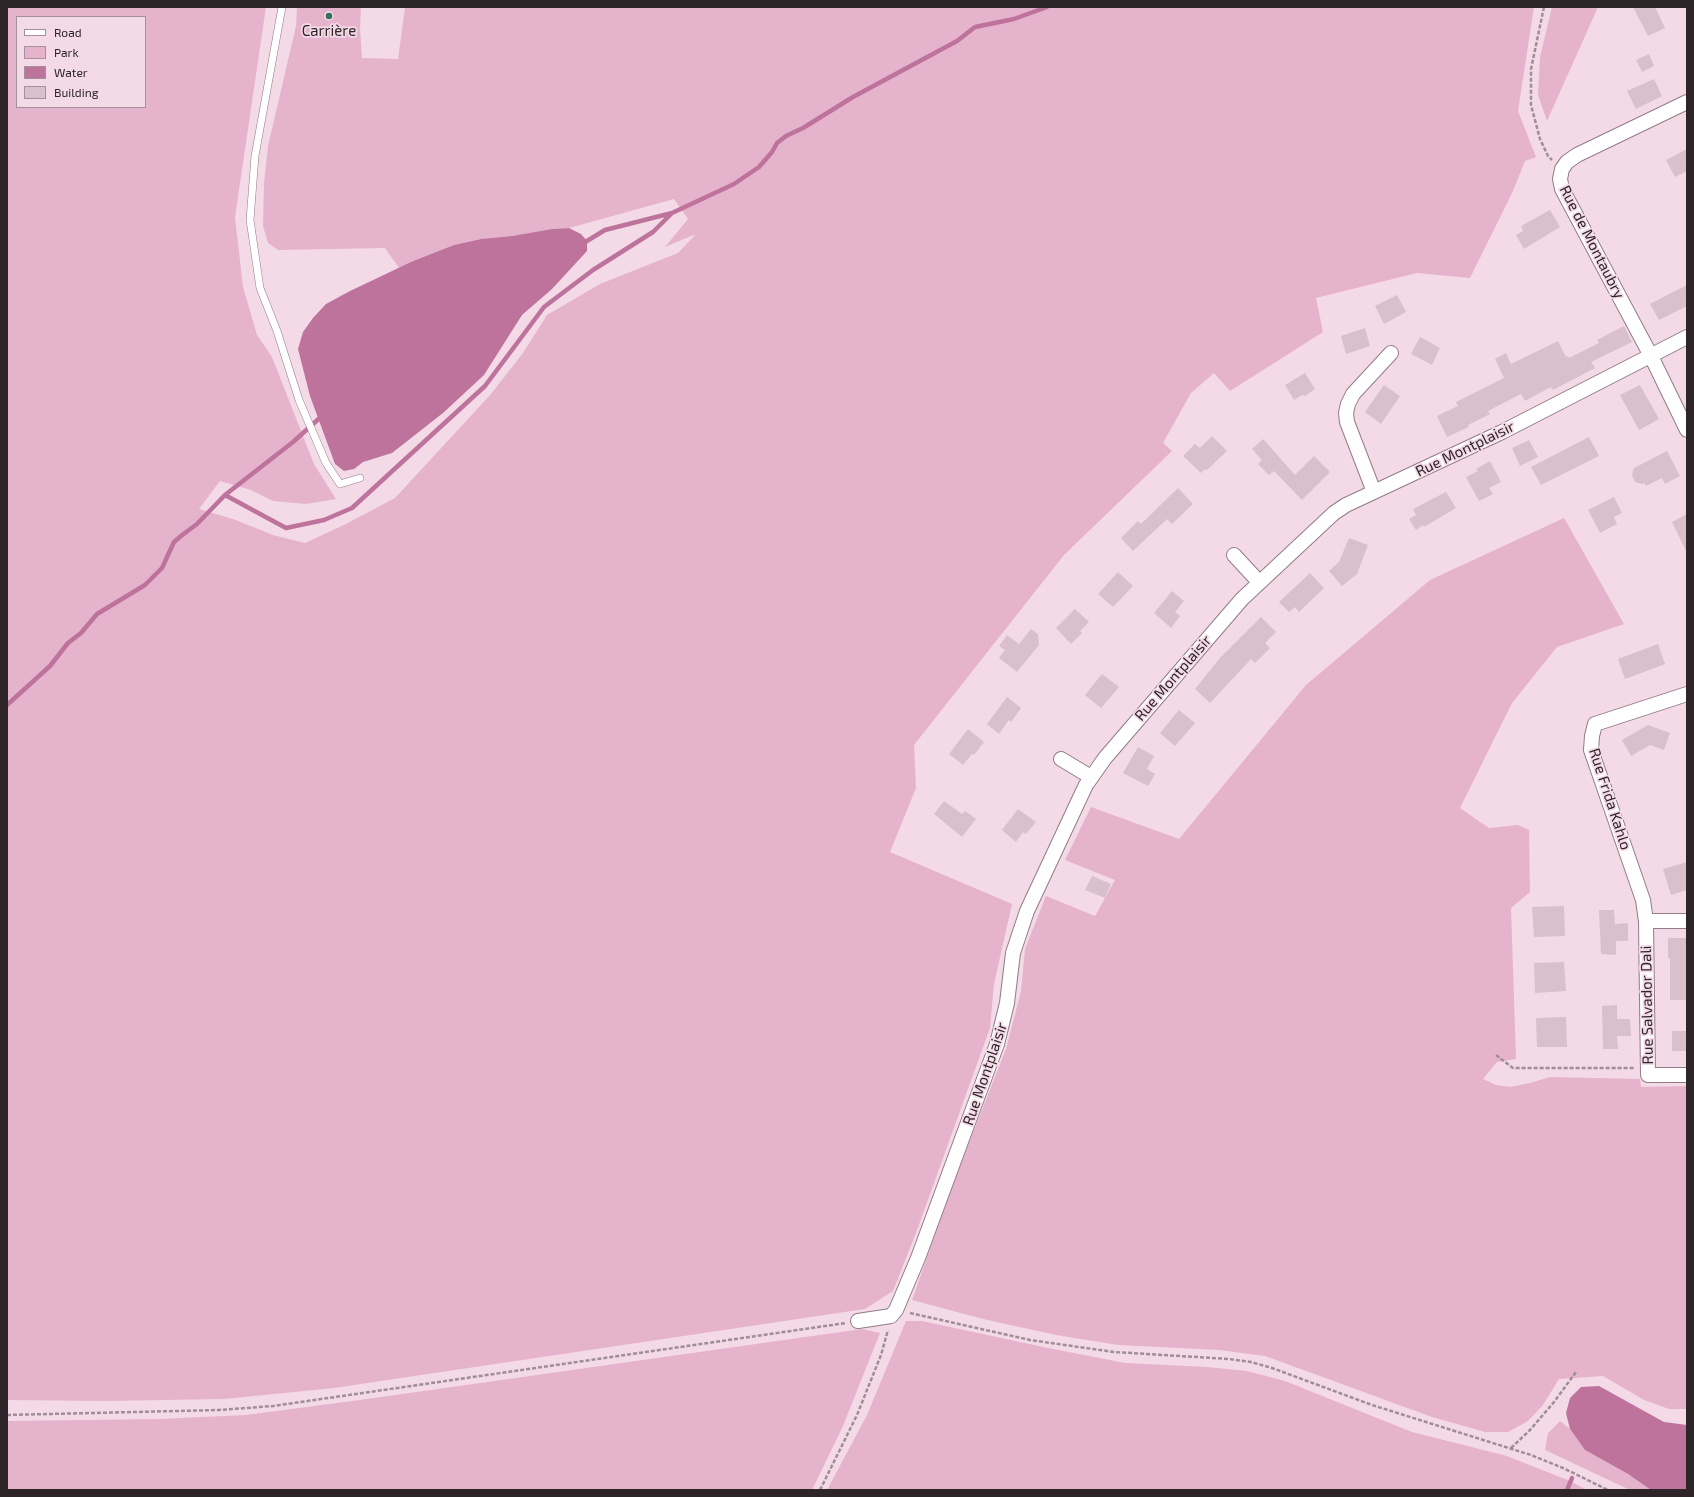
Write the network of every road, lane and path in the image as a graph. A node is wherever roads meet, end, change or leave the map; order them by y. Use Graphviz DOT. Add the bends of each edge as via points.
graph roads {
  1 [pos="282,7"];
  2 [pos="1544,7"];
  3 [pos="1687,102"];
  4 [pos="1562,169"];
  5 [pos="1687,337"];
  6 [pos="1391,353"];
  7 [pos="1651,356"];
  8 [pos="1687,430"];
  9 [pos="360,478"];
  10 [pos="1374,492"];
  11 [pos="1234,555"];
  12 [pos="1259,582"];
  13 [pos="1687,694"];
  14 [pos="1060,759"];
  15 [pos="1092,777"];
  16 [pos="1646,921"];
  17 [pos="1687,921"];
  18 [pos="1496,1055"];
  19 [pos="1648,1068"];
  20 [pos="1687,1075"];
  21 [pos="894,1313"];
  22 [pos="858,1321"];
  23 [pos="1576,1372"];
  24 [pos="7,1415"];
  25 [pos="1511,1448"];
  26 [pos="820,1490"];
  27 [pos="1608,1490"];
  1 -- 9 [label="lane" via="255,156 250,220 260,288 306,416 326,463 340,484"];
  2 -- 4 [label="path" via="1531,69 1531,105 1540,139 1548,156"];
  3 -- 4 [label="street, Rue de Montaubry" via="1578,155"];
  4 -- 7 [label="street, Rue de Montaubry" via="1562,189"];
  5 -- 7 [label="street, Rue Montplaisir"];
  6 -- 10 [label="street" via="1353,394 1346,413"];
  7 -- 8 [label="street, Rue de Montaubry"];
  7 -- 10 [label="street, Rue Montplaisir" via="1502,432"];
  10 -- 12 [label="street, Rue Montplaisir" via="1334,513"];
  11 -- 12 [label="street"];
  12 -- 15 [label="street, Rue Montplaisir" via="1130,728"];
  13 -- 16 [label="street, Rue Frida Kahlo" via="1595,724 1592,736 1591,750 1643,900"];
  14 -- 15 [label="street"];
  15 -- 21 [label="street, Rue Montplaisir" via="1077,804 1019,934 1013,953 1007,1003 997,1044 933,1223"];
  16 -- 17 [label="street"];
  16 -- 19 [label="street, Rue Salvador Dali"];
  18 -- 19 [label="path" via="1513,1068"];
  19 -- 20 [label="street, Rue Salvador Dali" via="1648,1075"];
  21 -- 22 [label="street"];
  21 -- 25 [label="path" via="1030,1340 1114,1352 1251,1362 1372,1405"];
  21 -- 26 [label="path" via="857,1415"];
  22 -- 24 [label="path" via="273,1406 219,1410"];
  23 -- 25 [label="path" via="1554,1402"];
  25 -- 27 [label="path" via="1563,1468"];
}
